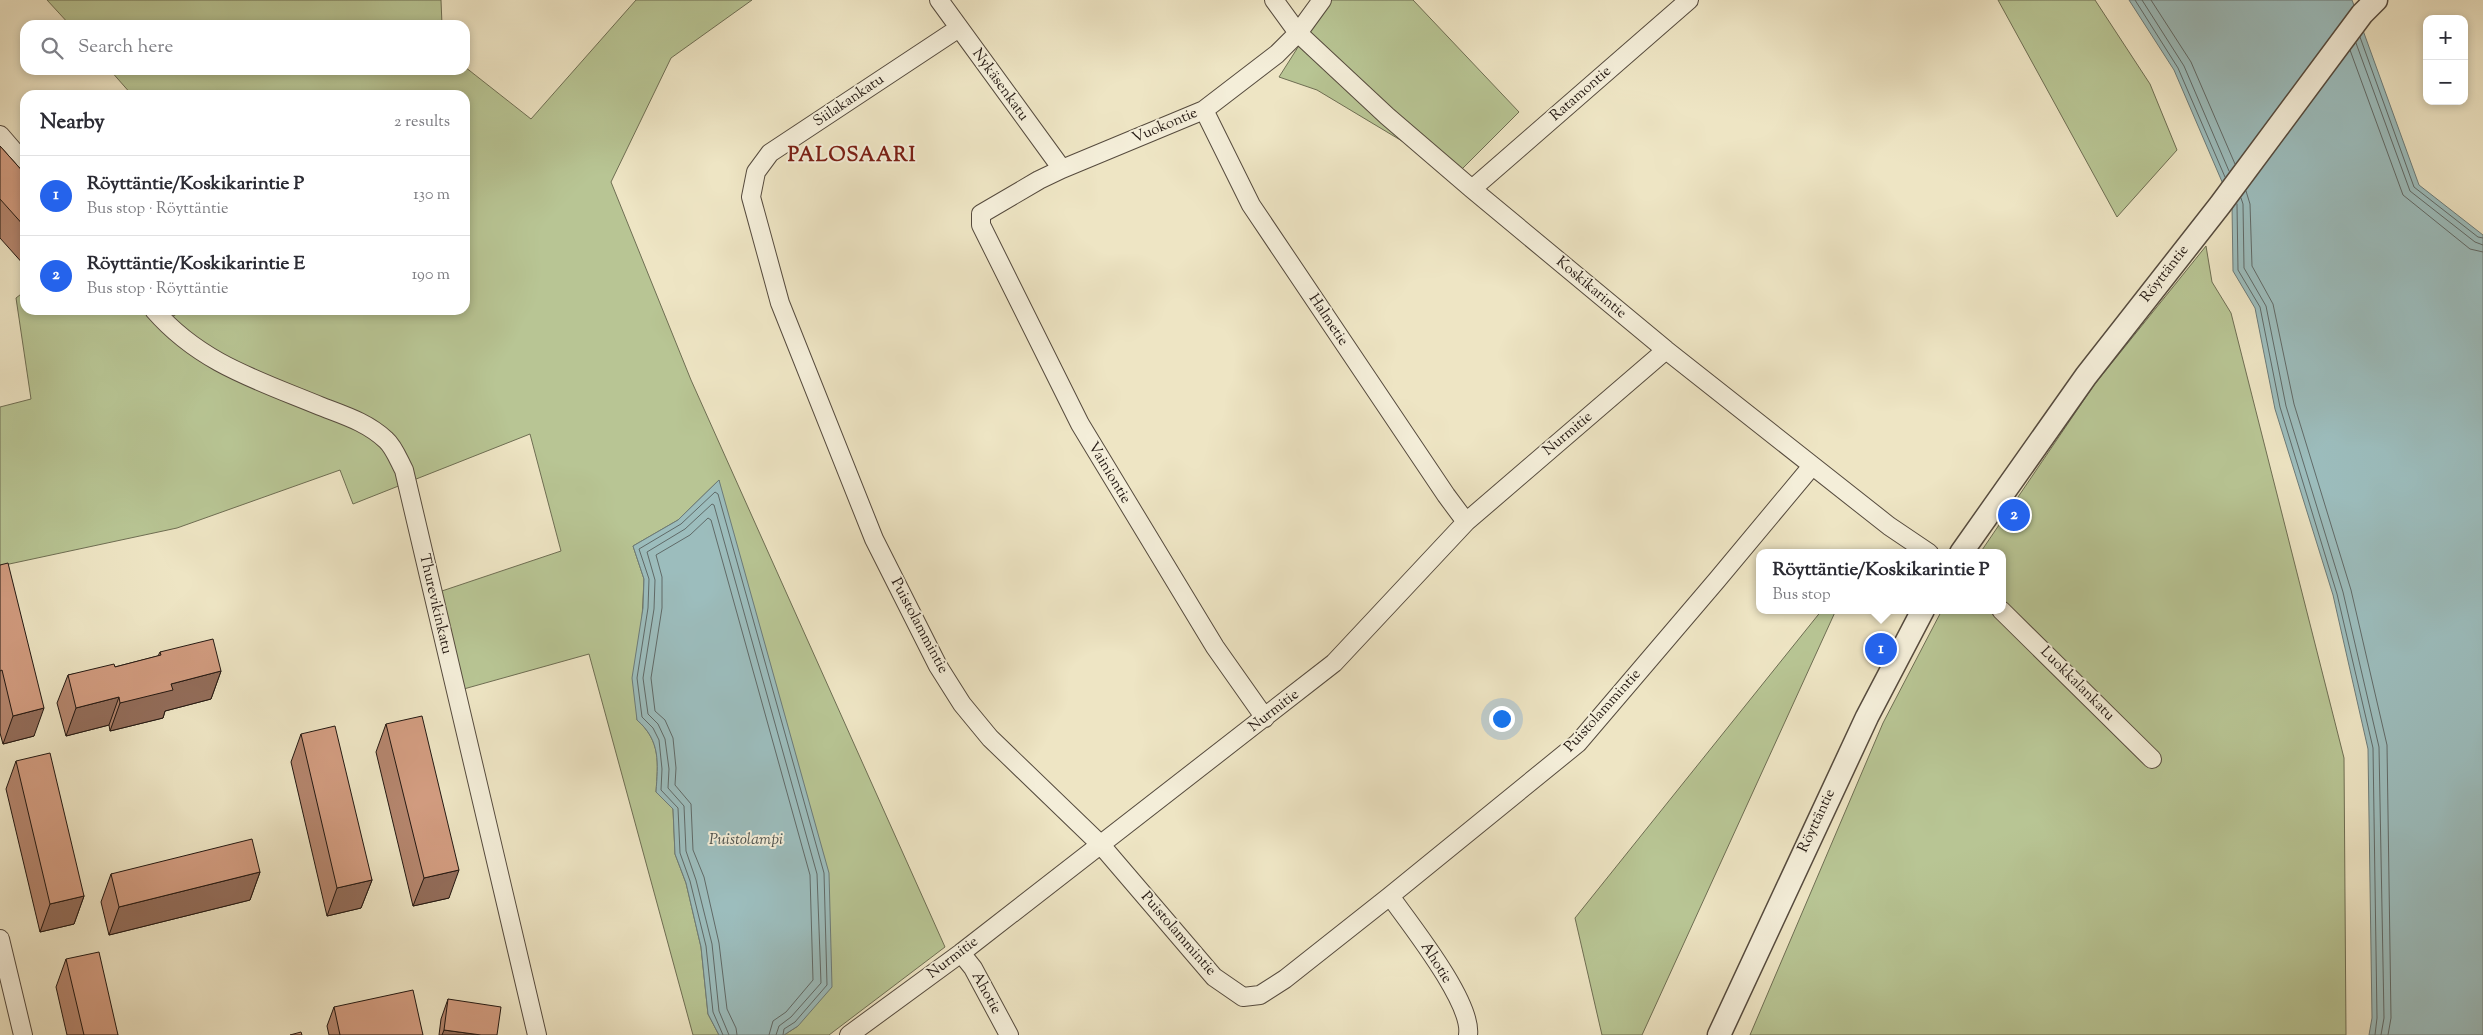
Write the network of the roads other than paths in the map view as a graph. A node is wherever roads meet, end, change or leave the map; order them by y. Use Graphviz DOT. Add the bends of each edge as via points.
graph roads {
  1 [pos="939,0"];
  2 [pos="1274,0"];
  3 [pos="1322,0"];
  4 [pos="1690,0"];
  5 [pos="2369,7"];
  6 [pos="959,28"];
  7 [pos="1298,33"];
  8 [pos="1204,110"];
  9 [pos="0,135"];
  10 [pos="20,158"];
  11 [pos="1062,169"];
  12 [pos="1472,188"];
  13 [pos="981,214"];
  14 [pos="780,303"];
  15 [pos="159,315"];
  16 [pos="1666,350"];
  17 [pos="1812,466"];
  18 [pos="1466,522"];
  19 [pos="1923,549"];
  20 [pos="1964,549"];
  21 [pos="1921,614"];
  22 [pos="2005,614"];
  23 [pos="1265,718"];
  24 [pos="2152,759"];
  25 [pos="1101,845"];
  26 [pos="1390,896"];
  27 [pos="0,939"];
  28 [pos="961,953"];
  29 [pos="23,1035"];
  30 [pos="537,1035"];
  31 [pos="849,1035"];
  32 [pos="1009,1035"];
  33 [pos="1468,1035"];
  34 [pos="1719,1035"];
  1 -- 6 [label="street, Nykäsenkatu"];
  2 -- 7 [label="street, Koskikarintie"];
  3 -- 7 [label="street, Vuokontie"];
  4 -- 12 [label="street, Ratamontie"];
  5 -- 20 [label="street, Röyttäntie" via="2086,376"];
  6 -- 11 [label="street, Nykäsenkatu"];
  6 -- 14 [label="street, Siilakankatu" via="770,153 756,172 751,197"];
  7 -- 8 [label="street, Vuokontie" via="1277,54"];
  7 -- 12 [label="street, Koskikarintie" via="1387,116"];
  8 -- 11 [label="street, Vuokontie"];
  8 -- 18 [label="street, Halmetie" via="1251,205"];
  9 -- 10 [label="street"];
  11 -- 13 [label="street, Vuokontie"];
  12 -- 16 [label="street, Koskikarintie"];
  13 -- 23 [label="street, Vainiontie" via="981,226 1080,424 1215,647"];
  14 -- 25 [label="street, Puistolammintie" via="874,538 938,666 962,704 990,738"];
  15 -- 30 [label="street, Thurevikinkatu" via="175,332 222,366 364,423 388,442 404,470"];
  16 -- 17 [label="street, Koskikarintie"];
  16 -- 18 [label="street, Nurmitie"];
  17 -- 19 [label="street, Koskikarintie"];
  17 -- 26 [label="street, Puistolammintie" via="1578,743"];
  18 -- 23 [label="street, Nurmitie" via="1334,663"];
  21 -- 34 [label="street, Röyttäntie" via="1866,717"];
  22 -- 24 [label="street, Luokkalankatu"];
  23 -- 25 [label="street, Nurmitie"];
  25 -- 26 [label="street, Puistolammintie" via="1214,977 1244,997 1260,995 1285,979"];
  25 -- 28 [label="street, Nurmitie"];
  26 -- 33 [label="street, Ahotie" via="1432,954 1469,1026"];
  27 -- 29 [label="street"];
  28 -- 31 [label="street, Nurmitie"];
  28 -- 32 [label="street, Ahotie" via="973,968"];
}
